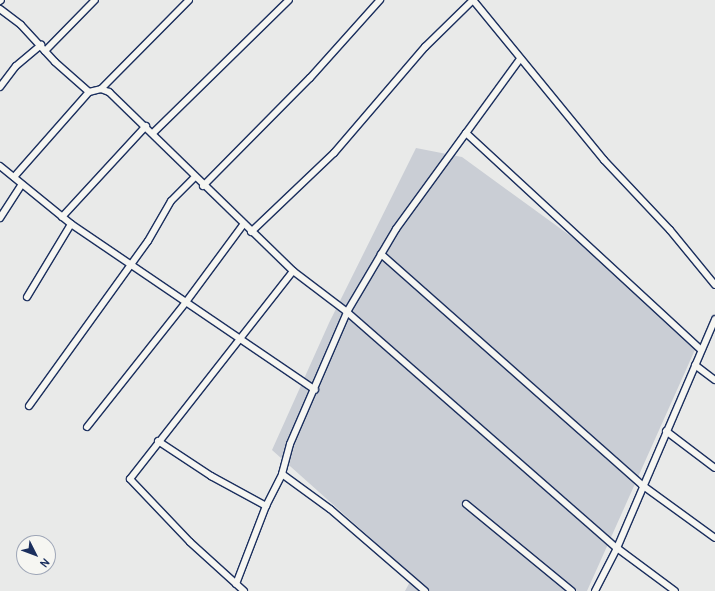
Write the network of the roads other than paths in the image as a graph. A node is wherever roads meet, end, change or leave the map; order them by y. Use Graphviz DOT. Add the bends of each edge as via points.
graph roads {
  1 [pos="95,0"];
  2 [pos="190,0"];
  3 [pos="289,0"];
  4 [pos="380,0"];
  5 [pos="0,9"];
  6 [pos="43,48"];
  7 [pos="520,59"];
  8 [pos="0,87"];
  9 [pos="101,89"];
  10 [pos="89,92"];
  11 [pos="146,126"];
  12 [pos="466,133"];
  13 [pos="153,134"];
  14 [pos="0,166"];
  15 [pos="14,177"];
  16 [pos="195,177"];
  17 [pos="22,184"];
  18 [pos="203,186"];
  19 [pos="62,217"];
  20 [pos="0,218"];
  21 [pos="71,224"];
  22 [pos="243,225"];
  23 [pos="251,232"];
  24 [pos="381,254"];
  25 [pos="130,264"];
  26 [pos="293,271"];
  27 [pos="715,285"];
  28 [pos="27,297"];
  29 [pos="186,302"];
  30 [pos="347,312"];
  31 [pos="715,319"];
  32 [pos="239,339"];
  33 [pos="701,350"];
  34 [pos="695,365"];
  35 [pos="715,380"];
  36 [pos="315,390"];
  37 [pos="29,406"];
  38 [pos="87,427"];
  39 [pos="666,431"];
  40 [pos="158,441"];
  41 [pos="715,468"];
  42 [pos="282,474"];
  43 [pos="642,485"];
  44 [pos="466,504"];
  45 [pos="266,506"];
  46 [pos="715,538"];
  47 [pos="617,548"];
  48 [pos="236,584"];
  49 [pos="244,591"];
  50 [pos="425,591"];
  51 [pos="572,591"];
  52 [pos="595,591"];
  53 [pos="675,591"];
  1 -- 6 [label="street"];
  2 -- 9 [label="street"];
  3 -- 13 [label="street"];
  4 -- 18 [label="street" via="310,78"];
  5 -- 6 [label="street"];
  6 -- 8 [label="street" via="16,66"];
  6 -- 10 [label="street"];
  7 -- 12 [label="street"];
  7 -- 23 [label="street" via="473,0 425,47 334,153"];
  7 -- 27 [label="street" via="604,160 670,230"];
  9 -- 10 [label="street"];
  9 -- 11 [label="street" via="110,92"];
  10 -- 15 [label="street"];
  11 -- 13 [label="street"];
  11 -- 19 [label="street"];
  12 -- 24 [label="street" via="396,229"];
  12 -- 33 [label="street"];
  13 -- 16 [label="street"];
  14 -- 15 [label="street"];
  15 -- 17 [label="street"];
  16 -- 18 [label="street"];
  16 -- 25 [label="street" via="172,201 148,241"];
  17 -- 19 [label="street"];
  17 -- 20 [label="street"];
  18 -- 22 [label="street"];
  19 -- 21 [label="street"];
  21 -- 25 [label="street"];
  21 -- 28 [label="street"];
  22 -- 23 [label="street"];
  22 -- 29 [label="street"];
  23 -- 26 [label="street"];
  24 -- 30 [label="street"];
  24 -- 43 [label="street"];
  25 -- 29 [label="street"];
  25 -- 37 [label="street"];
  26 -- 30 [label="street"];
  26 -- 32 [label="street"];
  29 -- 32 [label="street"];
  29 -- 38 [label="street"];
  30 -- 36 [label="street"];
  30 -- 47 [label="street"];
  31 -- 33 [label="street"];
  32 -- 36 [label="street"];
  32 -- 40 [label="street"];
  33 -- 34 [label="street"];
  34 -- 35 [label="street"];
  34 -- 39 [label="street"];
  36 -- 42 [label="street" via="290,444"];
  39 -- 41 [label="street"];
  39 -- 43 [label="street"];
  40 -- 45 [label="street" via="211,476"];
  40 -- 48 [label="street" via="130,479 190,542"];
  42 -- 45 [label="street"];
  42 -- 50 [label="street" via="330,509"];
  43 -- 46 [label="street"];
  43 -- 47 [label="street"];
  44 -- 51 [label="street"];
  45 -- 48 [label="street"];
  47 -- 52 [label="street"];
  47 -- 53 [label="street"];
  48 -- 49 [label="street"];
}
